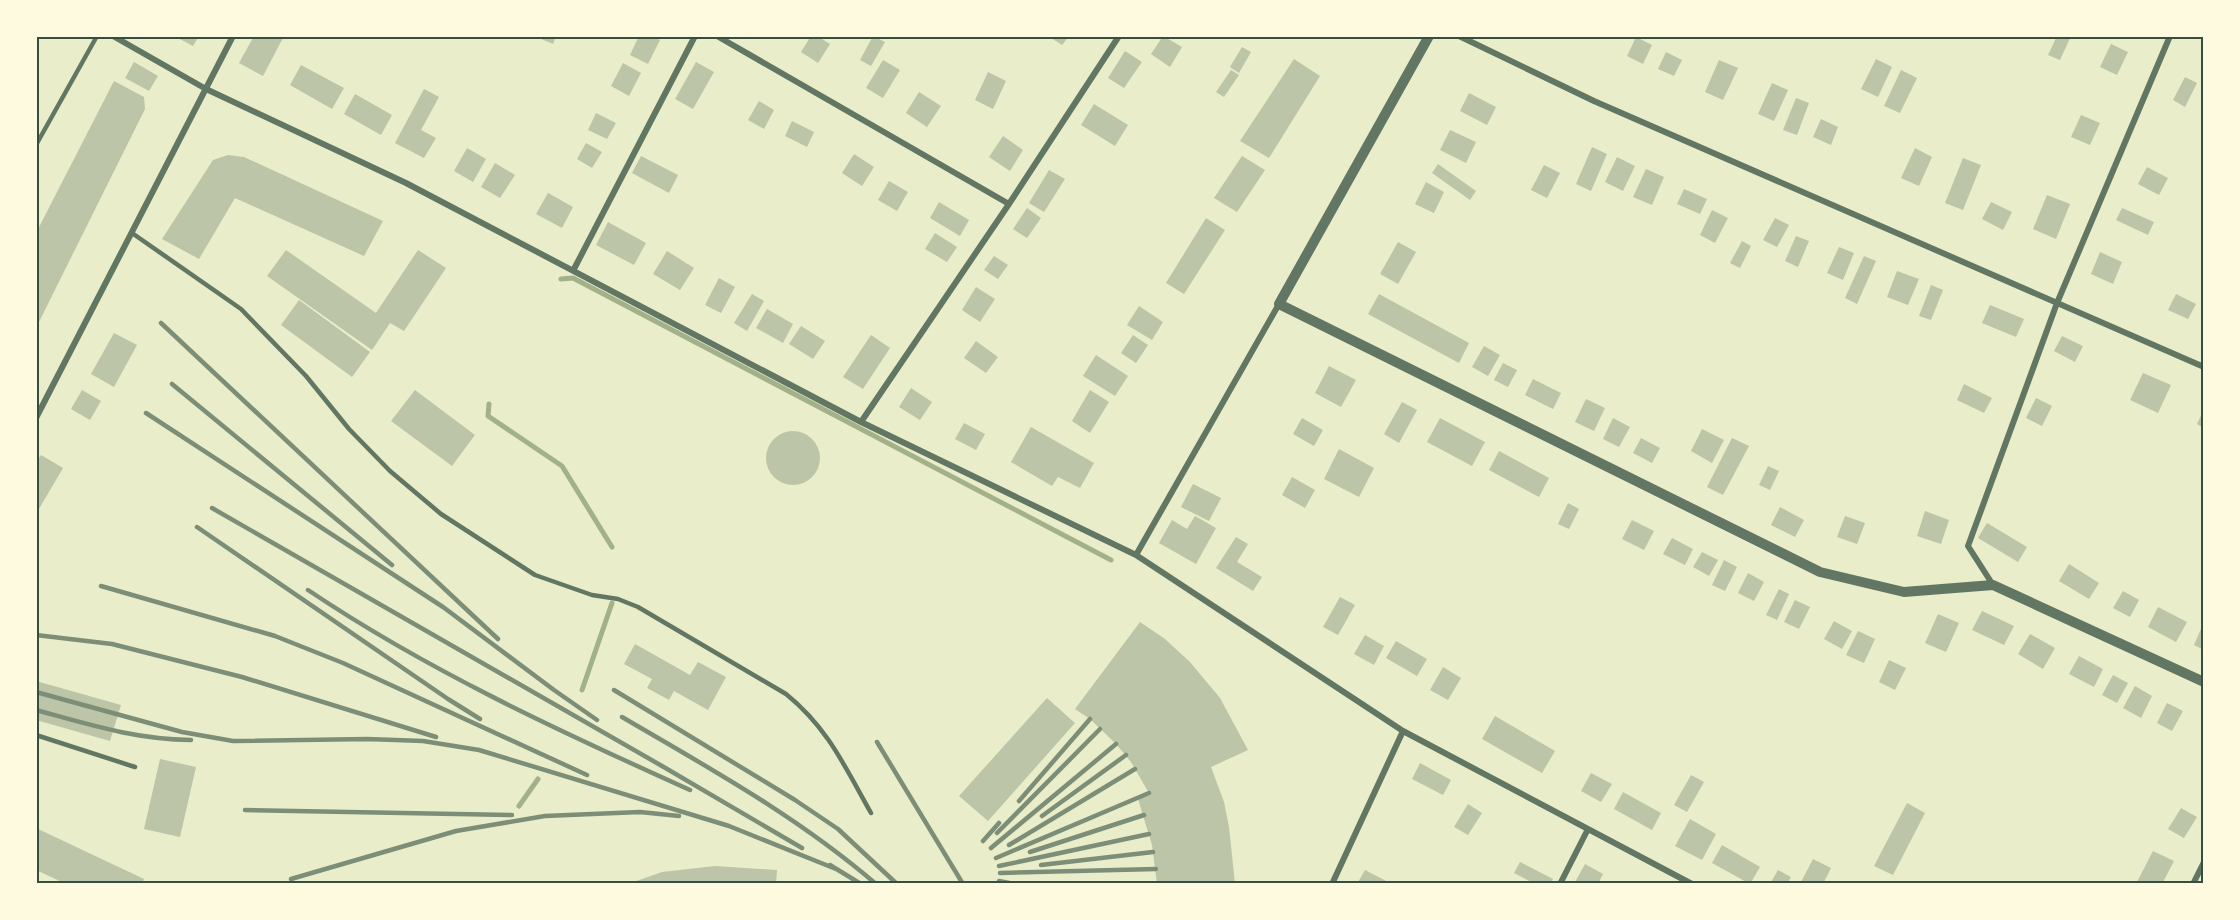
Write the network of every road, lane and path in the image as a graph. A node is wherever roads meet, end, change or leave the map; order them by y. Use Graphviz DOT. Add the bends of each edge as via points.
graph roads {
  1 [pos="97,36"];
  2 [pos="113,36"];
  3 [pos="233,36"];
  4 [pos="695,36"];
  5 [pos="717,36"];
  6 [pos="1119,36"];
  7 [pos="1429,36"];
  8 [pos="1459,36"];
  9 [pos="2170,36"];
  10 [pos="206,89"];
  11 [pos="36,146"];
  12 [pos="1009,204"];
  13 [pos="132,233"];
  14 [pos="574,269"];
  15 [pos="2057,303"];
  16 [pos="1279,304"];
  17 [pos="2204,367"];
  18 [pos="36,418"];
  19 [pos="861,422"];
  20 [pos="1136,555"];
  21 [pos="1993,585"];
  22 [pos="2204,682"];
  23 [pos="1403,731"];
  24 [pos="36,735"];
  25 [pos="135,767"];
  26 [pos="871,813"];
  27 [pos="1588,829"];
  28 [pos="2204,862"];
  29 [pos="1332,884"];
  30 [pos="1560,884"];
  31 [pos="1692,884"];
  32 [pos="2193,884"];
  1 -- 11 [label="lane"];
  2 -- 10 [label="street"];
  3 -- 10 [label="street"];
  4 -- 14 [label="street"];
  5 -- 12 [label="street"];
  6 -- 12 [label="street"];
  7 -- 16 [label="street"];
  8 -- 15 [label="street" via="1605,105"];
  9 -- 15 [label="street"];
  10 -- 13 [label="street"];
  10 -- 14 [label="street" via="406,183"];
  12 -- 19 [label="street"];
  13 -- 18 [label="street"];
  13 -- 26 [label="lane" via="242,309 306,376 348,429 441,514 536,574 638,608 793,700 823,731"];
  14 -- 19 [label="street"];
  15 -- 17 [label="street"];
  15 -- 21 [label="street" via="1968,546"];
  16 -- 20 [label="street"];
  16 -- 21 [label="street" via="1820,572 1904,592"];
  19 -- 20 [label="street"];
  20 -- 23 [label="street"];
  21 -- 22 [label="street"];
  23 -- 27 [label="street"];
  23 -- 29 [label="street"];
  24 -- 25 [label="lane"];
  27 -- 30 [label="street"];
  27 -- 31 [label="street"];
  28 -- 32 [label="street"];
}
